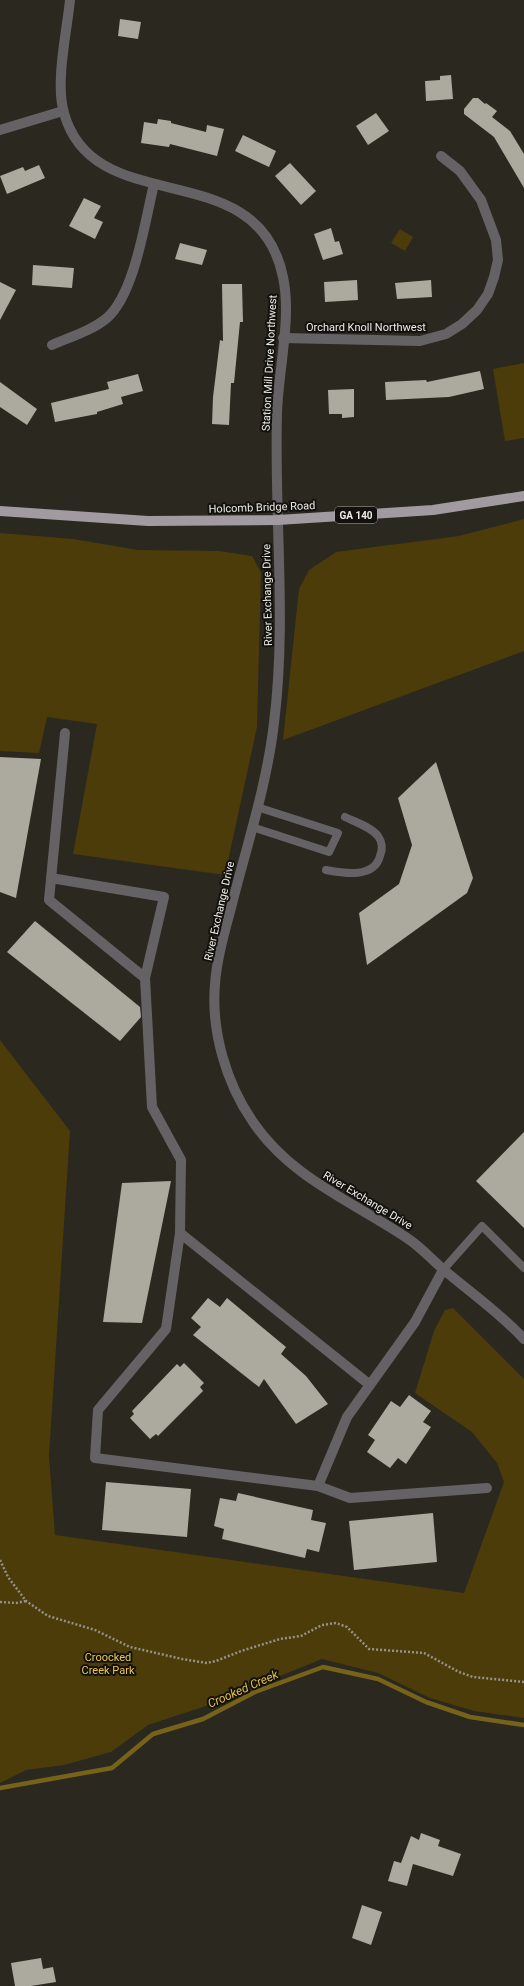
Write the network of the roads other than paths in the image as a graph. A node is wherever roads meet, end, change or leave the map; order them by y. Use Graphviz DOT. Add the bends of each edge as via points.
graph roads {
  1 [pos="70,0"];
  2 [pos="63,111"];
  3 [pos="0,130"];
  4 [pos="441,156"];
  5 [pos="154,184"];
  6 [pos="283,338"];
  7 [pos="52,345"];
  8 [pos="524,496"];
  9 [pos="0,511"];
  10 [pos="278,520"];
  11 [pos="65,733"];
  12 [pos="257,808"];
  13 [pos="345,817"];
  14 [pos="252,827"];
  15 [pos="326,870"];
  16 [pos="51,878"];
  17 [pos="145,978"];
  18 [pos="180,1233"];
  19 [pos="524,1268"];
  20 [pos="443,1270"];
  21 [pos="524,1339"];
  22 [pos="370,1385"];
  23 [pos="318,1486"];
  24 [pos="487,1488"];
  1 -- 2 [label="street, Station Mill Drive Northwest" via="61,90"];
  2 -- 3 [label="street"];
  2 -- 5 [label="street, Station Mill Drive Northwest" via="70,129 84,149 102,164 125,177"];
  4 -- 6 [label="street, Orchard Knoll Northwest" via="460,171 481,200 496,240 498,260 494,277 488,294 478,310 446,334 420,341"];
  5 -- 6 [label="street, Station Mill Drive Northwest" via="217,200 235,208 265,234 276,254 283,276 286,303"];
  5 -- 7 [label="street" via="129,284 119,304 107,318 91,328"];
  6 -- 10 [label="street, Station Mill Drive Northwest" via="277,414"];
  8 -- 10 [label="main road, Holcomb Bridge Road / GA 140" via="433,510"];
  9 -- 10 [label="main road, Holcomb Bridge Road / GA 140" via="148,521"];
  10 -- 12 [label="street, River Exchange Drive" via="280,659 274,726"];
  11 -- 16 [label="street"];
  12 -- 14 [label="street, River Exchange Drive"];
  12 -- 14 [label="lane" via="338,833 329,852"];
  13 -- 15 [label="lane" via="377,835 383,847 379,862 365,872 346,874"];
  14 -- 20 [label="street, River Exchange Drive" via="220,950 215,987 217,1028 222,1055 233,1087 252,1121 273,1148 301,1174 411,1241"];
  16 -- 17 [label="street" via="49,900"];
  16 -- 17 [label="street" via="164,896"];
  17 -- 18 [label="street" via="152,1107 181,1160"];
  18 -- 22 [label="street"];
  18 -- 23 [label="street" via="166,1329 98,1410 95,1458"];
  19 -- 20 [label="lane" via="482,1226"];
  20 -- 21 [label="street, River Exchange Drive" via="512,1326"];
  20 -- 22 [label="street" via="415,1322"];
  22 -- 23 [label="street" via="347,1417"];
  23 -- 24 [label="street" via="350,1498"];
}
